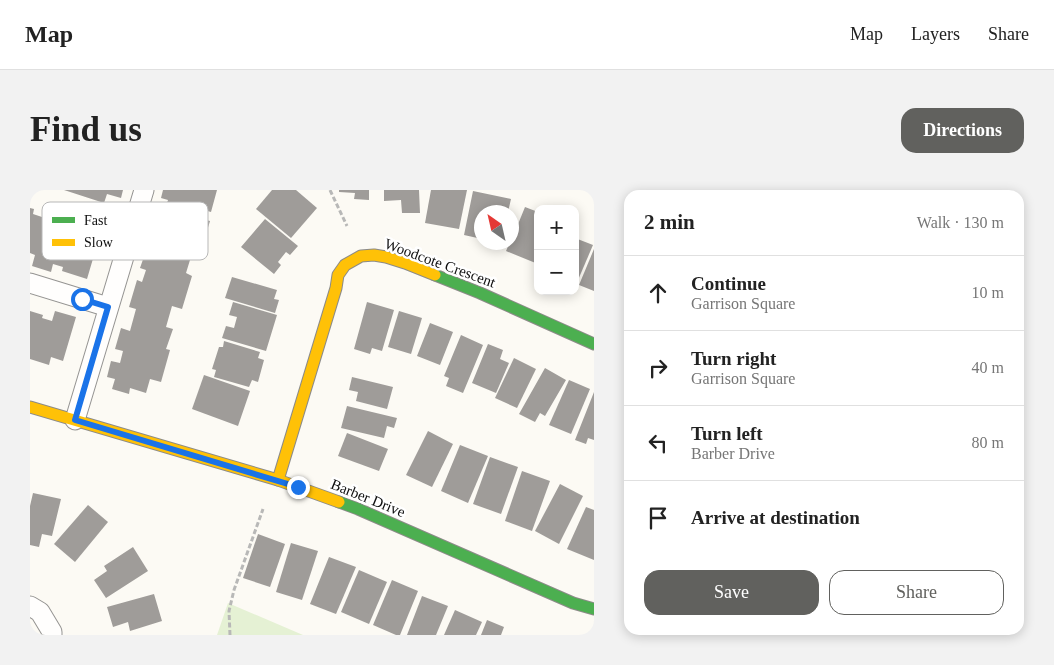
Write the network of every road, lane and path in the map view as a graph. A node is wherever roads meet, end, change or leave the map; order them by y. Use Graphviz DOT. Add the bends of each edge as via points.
graph roads {
  1 [pos="144,190"];
  2 [pos="330,190"];
  3 [pos="140,202"];
  4 [pos="347,226"];
  5 [pos="122,260"];
  6 [pos="30,283"];
  7 [pos="108,307"];
  8 [pos="594,344"];
  9 [pos="30,407"];
  10 [pos="75,420"];
  11 [pos="278,480"];
  12 [pos="263,509"];
  13 [pos="573,603"];
  14 [pos="30,606"];
  15 [pos="594,609"];
  16 [pos="594,618"];
  17 [pos="52,635"];
  18 [pos="230,635"];
  1 -- 3 [label="street"];
  2 -- 4 [label="path"];
  5 -- 7 [label="street"];
  6 -- 7 [label="street"];
  7 -- 10 [label="street"];
  8 -- 11 [label="street, Woodcote Crescent" via="405,263 374,255 361,256 345,265 338,275"];
  9 -- 10 [label="street, Barber Drive"];
  10 -- 11 [label="street, Barber Drive"];
  11 -- 13 [label="street, Barber Drive" via="358,509"];
  12 -- 18 [label="path" via="234,590 229,611"];
  13 -- 15 [label="street, Barber Drive"];
  13 -- 16 [label="street, Barber Drive"];
  14 -- 17 [label="street" via="40,612"];
}
